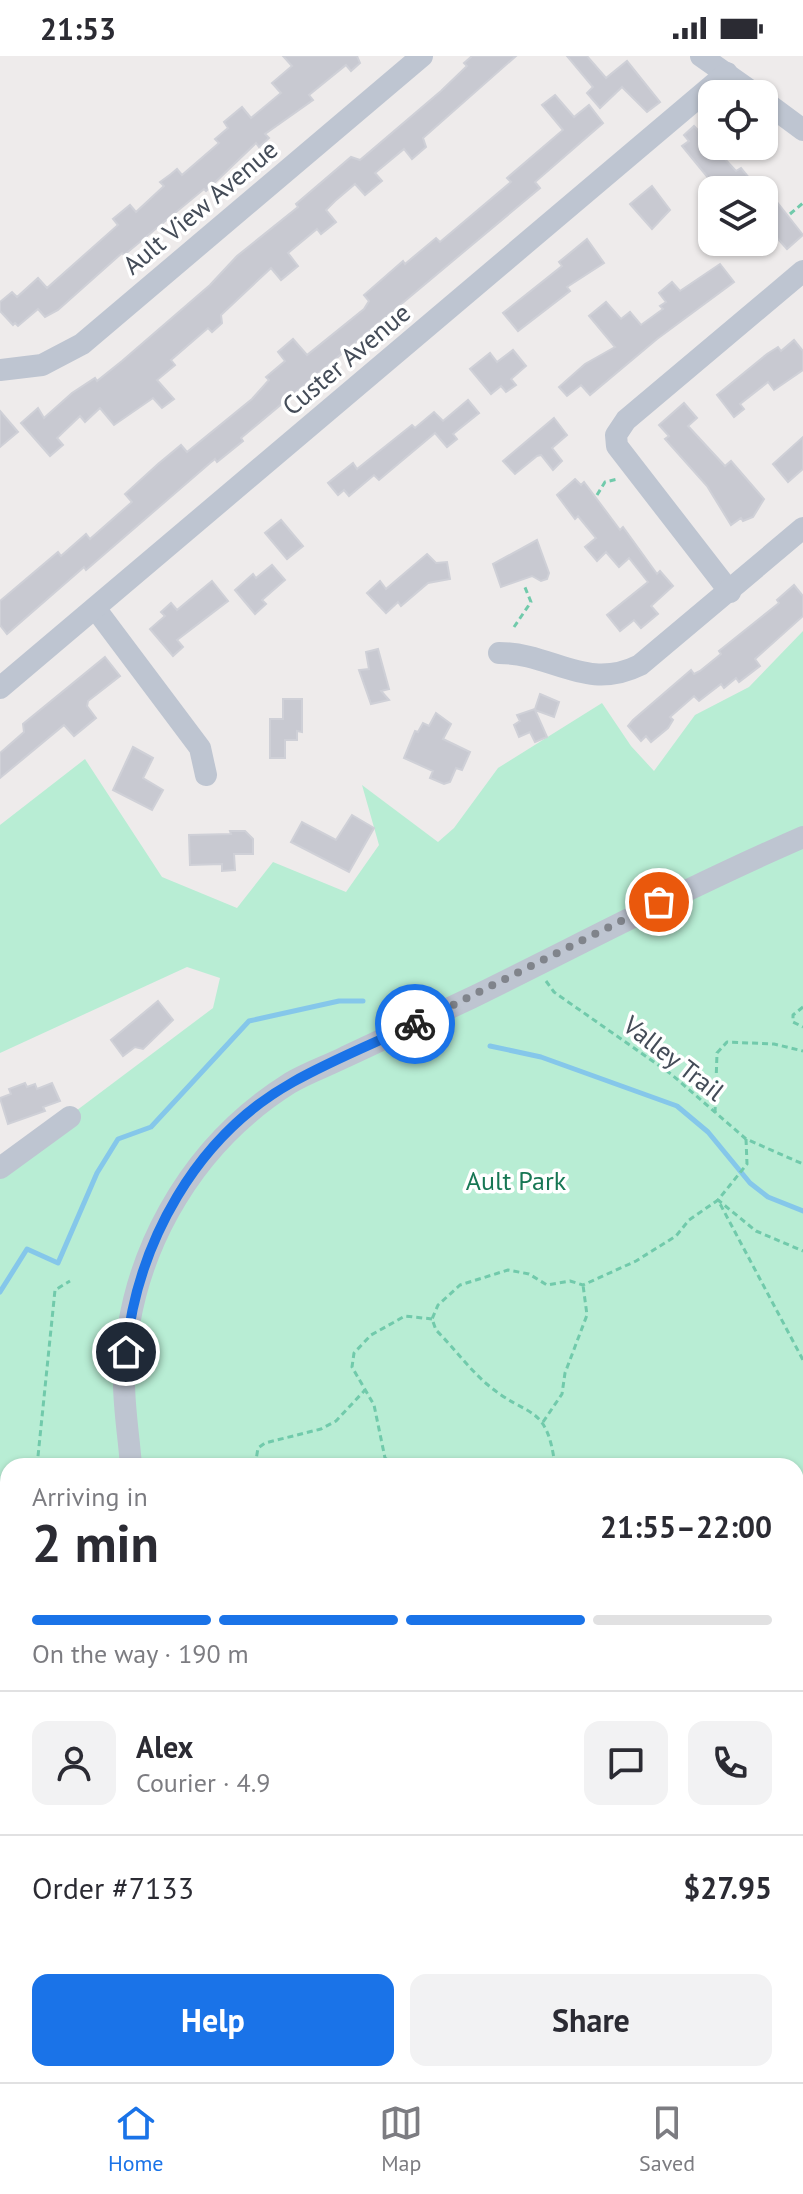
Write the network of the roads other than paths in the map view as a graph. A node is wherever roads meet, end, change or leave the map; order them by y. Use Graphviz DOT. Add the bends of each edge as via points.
graph roads {
  1 [pos="422,56"];
  2 [pos="701,56"];
  3 [pos="727,73"];
  4 [pos="736,80"];
  5 [pos="778,111"];
  6 [pos="803,130"];
  7 [pos="803,271"];
  8 [pos="0,370"];
  9 [pos="803,528"];
  10 [pos="730,592"];
  11 [pos="95,608"];
  12 [pos="499,653"];
  13 [pos="0,688"];
  14 [pos="206,775"];
  15 [pos="803,837"];
  16 [pos="70,1117"];
  17 [pos="0,1168"];
  18 [pos="130,1458"];
  1 -- 8 [label="street, Ault View Avenue" via="82,344 42,365"];
  2 -- 3 [label="street"];
  3 -- 4 [label="street"];
  3 -- 11 [label="street, Custer Avenue"];
  5 -- 6 [label="street"];
  7 -- 10 [label="street" via="626,420 616,435 617,446"];
  9 -- 10 [label="street"];
  10 -- 12 [label="street" via="626,672 589,677 523,653"];
  11 -- 13 [label="street, Custer Avenue"];
  11 -- 14 [label="street" via="200,748"];
  15 -- 18 [label="street" via="292,1082 246,1116 203,1157 160,1227 135,1297 124,1385"];
  16 -- 17 [label="street"];
}
